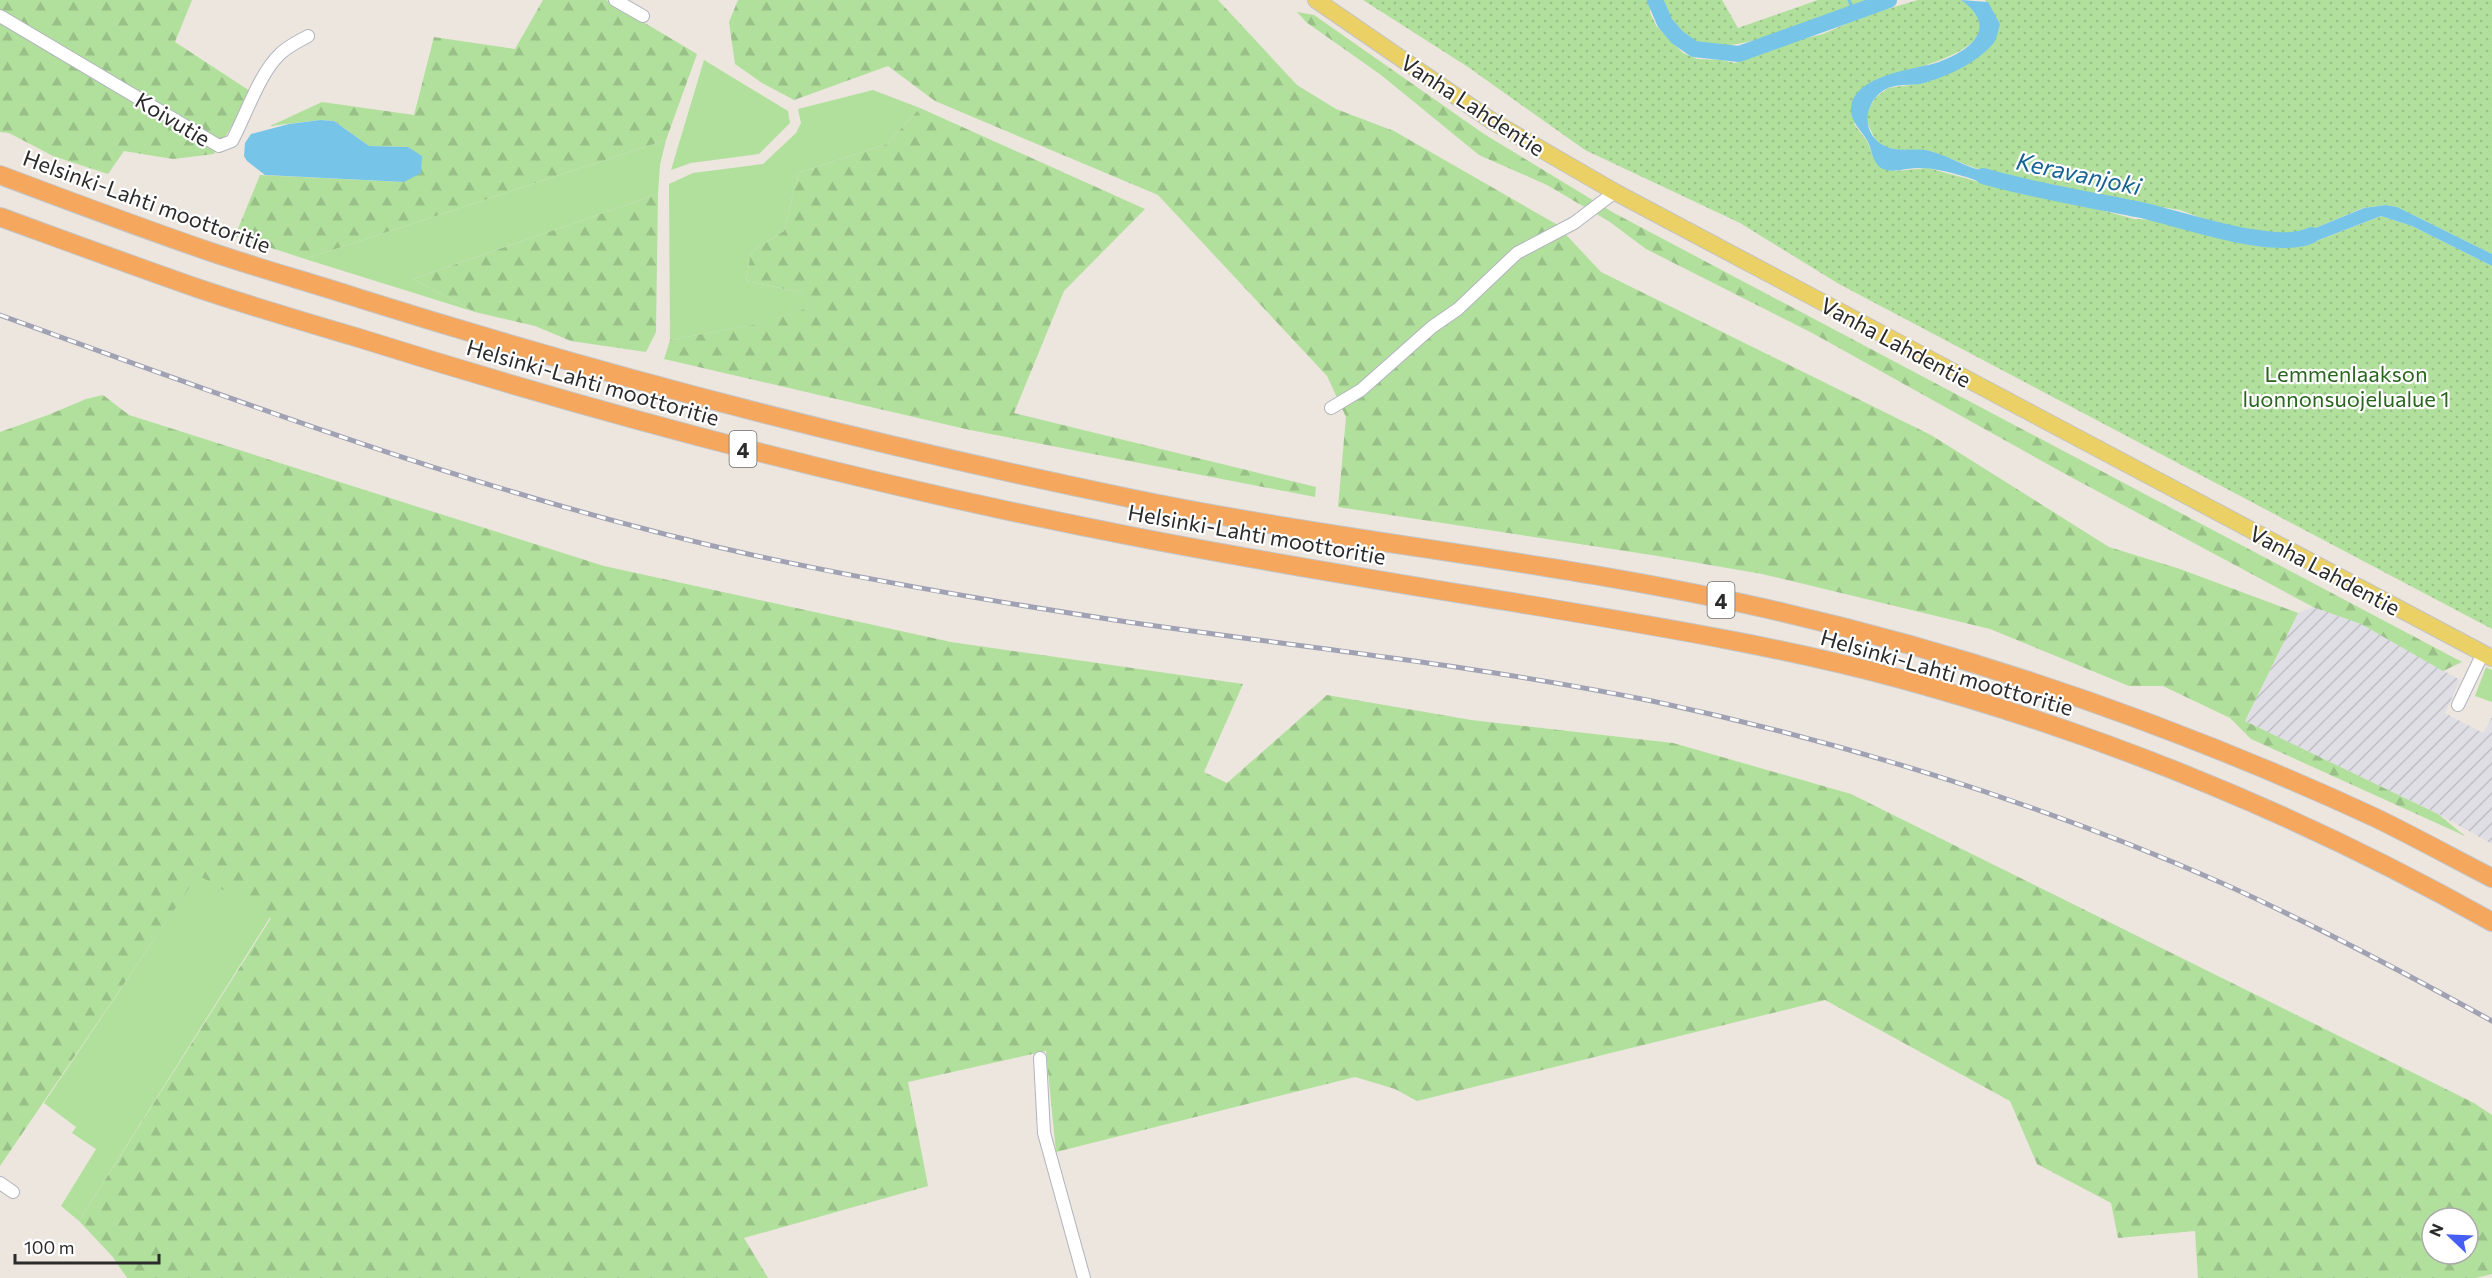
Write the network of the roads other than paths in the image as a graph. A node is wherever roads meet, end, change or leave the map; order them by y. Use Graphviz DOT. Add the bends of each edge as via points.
graph roads {
  1 [pos="615,0"];
  2 [pos="1316,0"];
  3 [pos="0,16"];
  4 [pos="643,16"];
  5 [pos="308,36"];
  6 [pos="0,175"];
  7 [pos="1615,192"];
  8 [pos="0,217"];
  9 [pos="1331,408"];
  10 [pos="2487,656"];
  11 [pos="2458,705"];
  12 [pos="2492,878"];
  13 [pos="2492,922"];
  14 [pos="1040,1058"];
  15 [pos="0,1183"];
  16 [pos="14,1192"];
  17 [pos="1084,1278"];
  1 -- 4 [label="street"];
  2 -- 7 [label="main road, Vanha Lahdentie" via="1492,121"];
  3 -- 5 [label="street, Koivutie" via="219,146 232,141 275,58"];
  6 -- 12 [label="highway, Helsinki-Lahti moottoritie / 4" via="209,252 517,348 913,451 1147,501 1666,588 1911,644 2047,686 2238,757 2380,820"];
  7 -- 9 [label="street" via="1574,223 1517,253 1458,309 1361,390"];
  7 -- 10 [label="main road, Vanha Lahdentie"];
  8 -- 13 [label="highway, Helsinki-Lahti moottoritie / 4" via="222,296 506,384 716,443 1129,536 1647,624 1902,679 2134,755 2246,801 2365,855"];
  10 -- 11 [label="street"];
  14 -- 17 [label="street" via="1044,1133"];
  15 -- 16 [label="street"];
}
